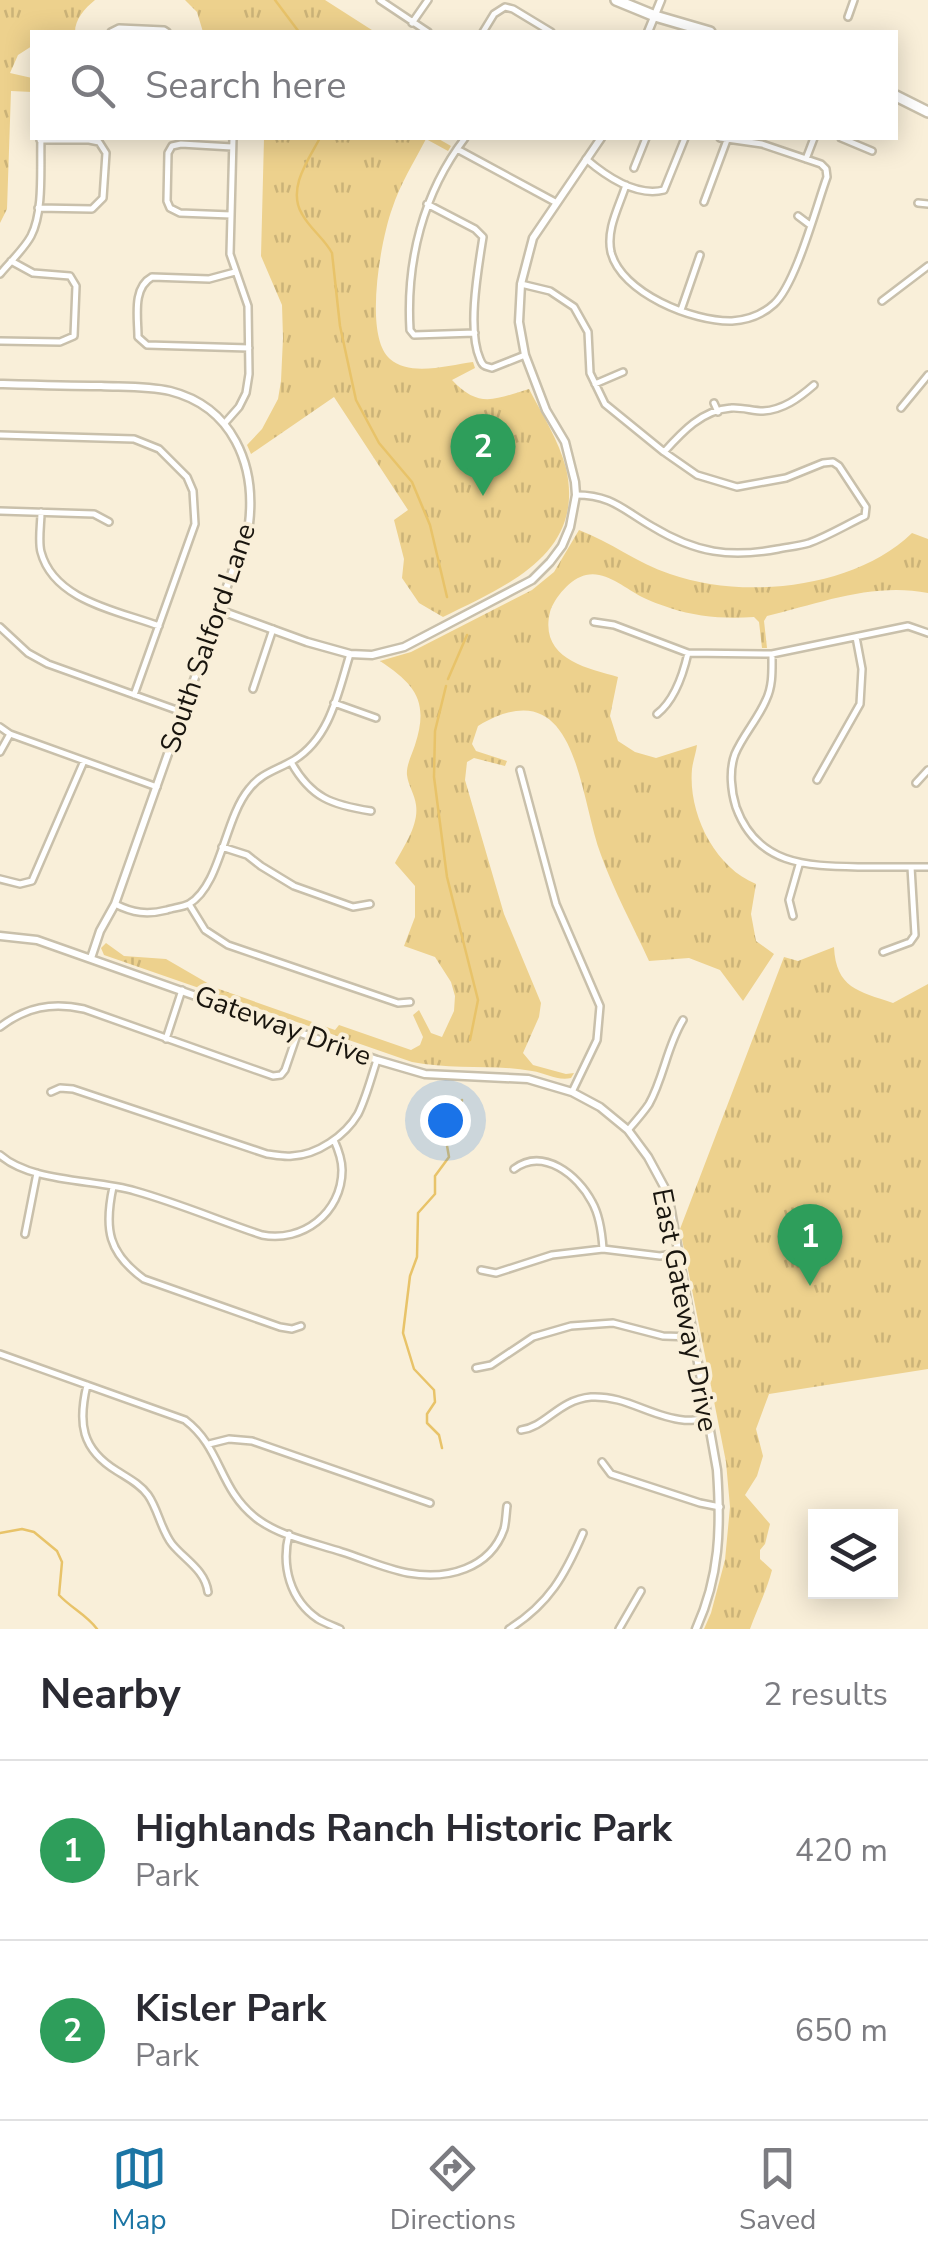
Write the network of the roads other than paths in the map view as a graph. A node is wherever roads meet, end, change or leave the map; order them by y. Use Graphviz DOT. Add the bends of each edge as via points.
graph roads {
  1 [pos="380,0"];
  2 [pos="428,0"];
  3 [pos="616,0"];
  4 [pos="661,0"];
  5 [pos="854,0"];
  6 [pos="655,16"];
  7 [pos="848,17"];
  8 [pos="412,23"];
  9 [pos="115,30"];
  10 [pos="164,30"];
  11 [pos="424,30"];
  12 [pos="484,30"];
  13 [pos="549,30"];
  14 [pos="649,30"];
  15 [pos="703,30"];
  16 [pos="898,97"];
  17 [pos="928,112"];
  18 [pos="40,140"];
  19 [pos="89,140"];
  20 [pos="232,140"];
  21 [pos="463,140"];
  22 [pos="600,140"];
  23 [pos="645,140"];
  24 [pos="684,140"];
  25 [pos="722,140"];
  26 [pos="736,140"];
  27 [pos="813,140"];
  28 [pos="845,140"];
  29 [pos="232,147"];
  30 [pos="456,149"];
  31 [pos="872,152"];
  32 [pos="586,159"];
  33 [pos="806,159"];
  34 [pos="634,168"];
  35 [pos="626,186"];
  36 [pos="555,202"];
  37 [pos="704,202"];
  38 [pos="918,203"];
  39 [pos="426,204"];
  40 [pos="928,204"];
  41 [pos="38,208"];
  42 [pos="231,215"];
  43 [pos="798,216"];
  44 [pos="810,225"];
  45 [pos="610,244"];
  46 [pos="602,246"];
  47 [pos="700,255"];
  48 [pos="12,261"];
  49 [pos="928,266"];
  50 [pos="235,272"];
  51 [pos="0,274"];
  52 [pos="521,284"];
  53 [pos="882,301"];
  54 [pos="681,310"];
  55 [pos="475,333"];
  56 [pos="0,341"];
  57 [pos="249,348"];
  58 [pos="525,354"];
  59 [pos="623,372"];
  60 [pos="928,375"];
  61 [pos="0,384"];
  62 [pos="595,384"];
  63 [pos="814,385"];
  64 [pos="714,402"];
  65 [pos="901,408"];
  66 [pos="718,412"];
  67 [pos="224,424"];
  68 [pos="0,435"];
  69 [pos="664,452"];
  70 [pos="576,495"];
  71 [pos="0,511"];
  72 [pos="41,512"];
  73 [pos="109,522"];
  74 [pos="220,610"];
  75 [pos="594,622"];
  76 [pos="159,626"];
  77 [pos="0,627"];
  78 [pos="274,629"];
  79 [pos="928,633"];
  80 [pos="856,637"];
  81 [pos="688,653"];
  82 [pos="350,654"];
  83 [pos="772,654"];
  84 [pos="253,689"];
  85 [pos="134,695"];
  86 [pos="334,703"];
  87 [pos="182,712"];
  88 [pos="657,714"];
  89 [pos="376,718"];
  90 [pos="0,727"];
  91 [pos="10,734"];
  92 [pos="0,752"];
  93 [pos="84,761"];
  94 [pos="291,762"];
  95 [pos="520,770"];
  96 [pos="928,770"];
  97 [pos="818,780"];
  98 [pos="916,783"];
  99 [pos="157,787"];
  100 [pos="371,812"];
  101 [pos="222,847"];
  102 [pos="799,864"];
  103 [pos="911,867"];
  104 [pos="928,867"];
  105 [pos="0,879"];
  106 [pos="115,904"];
  107 [pos="189,904"];
  108 [pos="370,904"];
  109 [pos="794,916"];
  110 [pos="0,936"];
  111 [pos="883,952"];
  112 [pos="91,958"];
  113 [pos="182,990"];
  114 [pos="410,1002"];
  115 [pos="683,1020"];
  116 [pos="0,1027"];
  117 [pos="298,1032"];
  118 [pos="166,1038"];
  119 [pos="377,1060"];
  120 [pos="50,1092"];
  121 [pos="572,1092"];
  122 [pos="628,1130"];
  123 [pos="334,1140"];
  124 [pos="0,1155"];
  125 [pos="514,1169"];
  126 [pos="38,1173"];
  127 [pos="113,1187"];
  128 [pos="25,1234"];
  129 [pos="604,1249"];
  130 [pos="678,1253"];
  131 [pos="480,1270"];
  132 [pos="302,1326"];
  133 [pos="694,1337"];
  134 [pos="0,1354"];
  135 [pos="476,1368"];
  136 [pos="86,1384"];
  137 [pos="706,1419"];
  138 [pos="521,1430"];
  139 [pos="209,1444"];
  140 [pos="602,1462"];
  141 [pos="430,1503"];
  142 [pos="507,1506"];
  143 [pos="720,1507"];
  144 [pos="583,1533"];
  145 [pos="289,1534"];
  146 [pos="208,1592"];
  147 [pos="641,1592"];
  148 [pos="340,1629"];
  149 [pos="510,1629"];
  150 [pos="619,1629"];
  151 [pos="696,1629"];
  1 -- 8 [label="street"];
  2 -- 8 [label="street"];
  3 -- 6 [label="main road"];
  4 -- 6 [label="street"];
  5 -- 7 [label="street"];
  6 -- 14 [label="street"];
  6 -- 15 [label="main road"];
  8 -- 11 [label="street"];
  9 -- 10 [label="street"];
  12 -- 13 [label="street" via="505,7"];
  16 -- 17 [label="main road"];
  18 -- 41 [label="street"];
  19 -- 41 [label="street" via="106,154 103,198 92,209"];
  20 -- 29 [label="street"];
  21 -- 30 [label="street"];
  22 -- 32 [label="street"];
  23 -- 34 [label="street"];
  24 -- 35 [label="street" via="664,190 651,194"];
  25 -- 37 [label="street"];
  26 -- 33 [label="street"];
  27 -- 33 [label="street"];
  28 -- 31 [label="street"];
  29 -- 42 [label="street"];
  29 -- 42 [label="street" via="172,146 167,201 180,213"];
  30 -- 36 [label="street"];
  30 -- 39 [label="street"];
  32 -- 35 [label="street"];
  32 -- 36 [label="street"];
  33 -- 44 [label="street" via="826,169"];
  35 -- 45 [label="street"];
  36 -- 52 [label="street" via="532,238"];
  38 -- 40 [label="street"];
  39 -- 55 [label="street" via="483,238"];
  39 -- 55 [label="street" via="411,263 410,330 423,336"];
  41 -- 48 [label="street" via="31,237"];
  42 -- 50 [label="street"];
  43 -- 44 [label="street"];
  44 -- 54 [label="street" via="790,280 772,306 735,321"];
  45 -- 46 [label="street"];
  45 -- 54 [label="street" via="629,284"];
  47 -- 54 [label="street"];
  48 -- 51 [label="street"];
  48 -- 56 [label="street" via="32,273 70,276 76,286 74,336 60,342"];
  49 -- 53 [label="street"];
  50 -- 57 [label="street" via="248,306"];
  50 -- 57 [label="street" via="144,280 138,337 147,345"];
  52 -- 58 [label="street"];
  52 -- 62 [label="street" via="550,291 574,307 588,332"];
  55 -- 58 [label="street" via="487,367"];
  57 -- 67 [label="street" via="246,393"];
  58 -- 70 [label="street" via="566,442"];
  59 -- 62 [label="street"];
  60 -- 65 [label="street"];
  61 -- 67 [label="street, South Salford Lane" via="160,390 187,397"];
  62 -- 69 [label="street" via="605,404"];
  63 -- 66 [label="street" via="778,408"];
  64 -- 66 [label="street"];
  66 -- 69 [label="street" via="685,428"];
  67 -- 74 [label="street, South Salford Lane" via="247,464 252,503"];
  68 -- 76 [label="street" via="134,439 160,448 186,476 195,524"];
  69 -- 70 [label="street" via="698,475 737,487 833,462 866,507 865,516 807,544 721,554 656,530 611,500"];
  70 -- 82 [label="street" via="562,546 532,580 404,647"];
  71 -- 72 [label="street"];
  72 -- 73 [label="street" via="94,514"];
  72 -- 76 [label="street" via="40,552 60,583 81,598"];
  74 -- 78 [label="street"];
  74 -- 87 [label="street, South Salford Lane"];
  75 -- 81 [label="street"];
  76 -- 85 [label="street"];
  77 -- 85 [label="street" via="48,664"];
  78 -- 82 [label="street"];
  78 -- 84 [label="street"];
  79 -- 80 [label="street" via="908,626"];
  80 -- 83 [label="street"];
  80 -- 97 [label="street" via="860,704"];
  81 -- 83 [label="street"];
  81 -- 88 [label="street" via="668,706"];
  82 -- 86 [label="street"];
  83 -- 102 [label="street" via="766,700 735,754 734,801 754,838"];
  85 -- 87 [label="street"];
  86 -- 89 [label="street"];
  86 -- 94 [label="street" via="320,737"];
  87 -- 99 [label="street, South Salford Lane"];
  90 -- 91 [label="street"];
  91 -- 92 [label="street"];
  91 -- 93 [label="street"];
  93 -- 99 [label="street"];
  93 -- 105 [label="street" via="32,881"];
  94 -- 100 [label="street" via="320,797"];
  94 -- 101 [label="street" via="250,786"];
  95 -- 121 [label="street" via="556,904 600,1006 596,1040"];
  96 -- 98 [label="street"];
  99 -- 106 [label="street, South Salford Lane"];
  101 -- 107 [label="street" via="208,884"];
  101 -- 108 [label="street" via="247,854 294,886 353,907"];
  102 -- 103 [label="street"];
  102 -- 109 [label="street" via="789,900"];
  103 -- 104 [label="street"];
  103 -- 111 [label="street" via="915,935"];
  106 -- 107 [label="street" via="155,913"];
  106 -- 112 [label="street, South Salford Lane"];
  107 -- 114 [label="street" via="205,930 228,945 398,1004"];
  110 -- 112 [label="street, Gateway Drive"];
  112 -- 113 [label="street, Gateway Drive"];
  113 -- 117 [label="street, Gateway Drive"];
  113 -- 118 [label="street"];
  115 -- 122 [label="street" via="648,1104"];
  116 -- 118 [label="street" via="32,1008 62,1004"];
  117 -- 118 [label="street" via="285,1070 273,1076"];
  117 -- 119 [label="street, Gateway Drive"];
  119 -- 121 [label="street, Gateway Drive" via="425,1074 528,1078"];
  119 -- 123 [label="street" via="358,1114"];
  120 -- 123 [label="street" via="72,1088 268,1154 308,1153"];
  121 -- 122 [label="street, East Gateway Drive"];
  122 -- 130 [label="street, East Gateway Drive" via="668,1194"];
  123 -- 127 [label="street" via="342,1170 338,1192 315,1226 298,1234 262,1235"];
  124 -- 126 [label="street"];
  125 -- 129 [label="street" via="542,1161 574,1178 593,1203"];
  126 -- 127 [label="street"];
  126 -- 128 [label="street"];
  127 -- 132 [label="street" via="110,1238 130,1270 280,1328"];
  129 -- 130 [label="street"];
  129 -- 131 [label="street" via="552,1255 496,1273"];
  130 -- 133 [label="street, East Gateway Drive"];
  133 -- 135 [label="street" via="612,1324 571,1326 533,1337"];
  133 -- 137 [label="street, East Gateway Drive"];
  134 -- 136 [label="street"];
  136 -- 139 [label="street" via="173,1414"];
  136 -- 146 [label="street" via="82,1422 92,1450 148,1496 170,1541 206,1578"];
  137 -- 138 [label="street" via="682,1420 595,1397 559,1407"];
  137 -- 143 [label="street, East Gateway Drive"];
  139 -- 141 [label="street" via="252,1440"];
  139 -- 145 [label="street" via="236,1500"];
  140 -- 143 [label="street" via="611,1474"];
  142 -- 145 [label="street" via="490,1553 444,1576 408,1573"];
  143 -- 151 [label="street" via="718,1560"];
  144 -- 149 [label="street" via="548,1598"];
  145 -- 148 [label="street" via="285,1550 293,1595"];
  147 -- 150 [label="street"];
}
